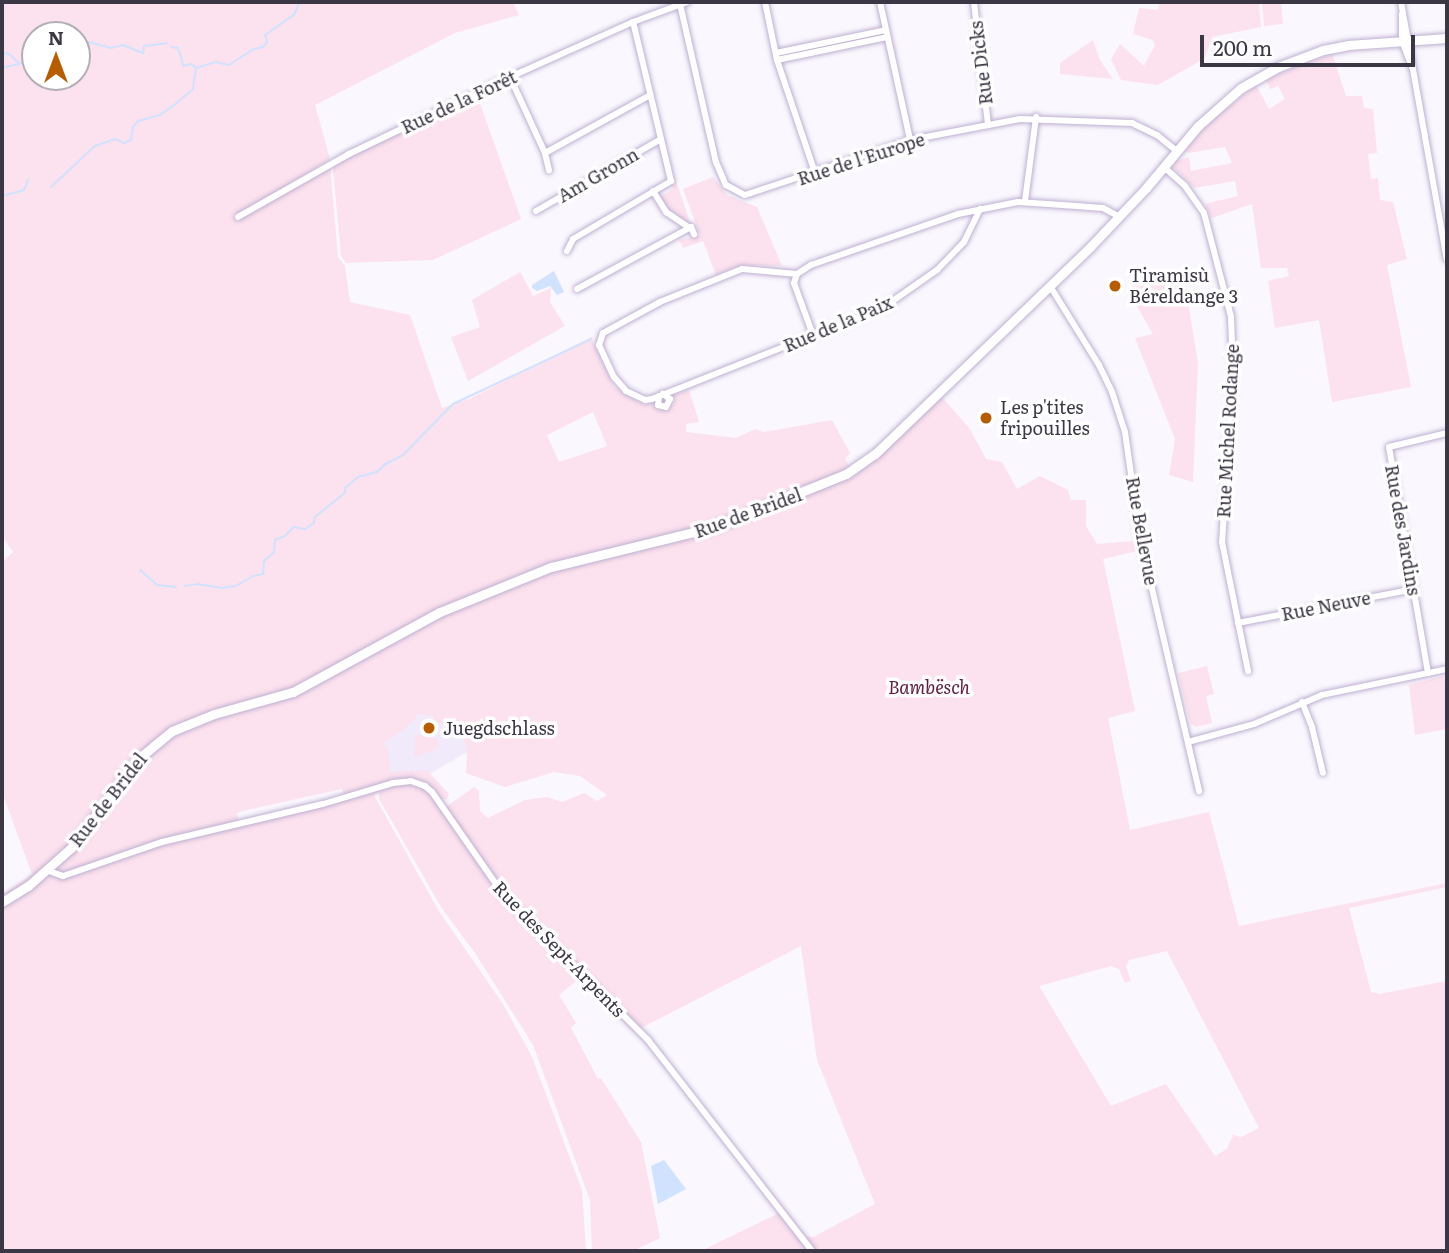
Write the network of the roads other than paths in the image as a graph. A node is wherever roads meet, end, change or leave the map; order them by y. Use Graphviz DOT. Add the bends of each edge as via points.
graph roads {
  1 [pos="765,2"];
  2 [pos="880,2"];
  3 [pos="974,2"];
  4 [pos="684,3"];
  5 [pos="1402,5"];
  6 [pos="633,22"];
  7 [pos="887,33"];
  8 [pos="1447,38"];
  9 [pos="1406,41"];
  10 [pos="777,56"];
  11 [pos="510,77"];
  12 [pos="650,95"];
  13 [pos="1037,117"];
  14 [pos="988,124"];
  15 [pos="661,139"];
  16 [pos="910,140"];
  17 [pos="1177,151"];
  18 [pos="545,153"];
  19 [pos="1164,167"];
  20 [pos="549,170"];
  21 [pos="815,173"];
  22 [pos="653,191"];
  23 [pos="1025,201"];
  24 [pos="979,209"];
  25 [pos="536,211"];
  26 [pos="238,217"];
  27 [pos="1120,217"];
  28 [pos="567,251"];
  29 [pos="1447,259"];
  30 [pos="797,274"];
  31 [pos="1050,286"];
  32 [pos="577,289"];
  33 [pos="813,335"];
  34 [pos="1447,433"];
  35 [pos="1413,589"];
  36 [pos="1238,623"];
  37 [pos="1447,669"];
  38 [pos="1248,671"];
  39 [pos="1428,673"];
  40 [pos="1302,702"];
  41 [pos="1188,742"];
  42 [pos="1323,773"];
  43 [pos="1199,791"];
  44 [pos="48,871"];
  45 [pos="2,902"];
  46 [pos="812,1251"];
  1 -- 10 [label="street"];
  2 -- 7 [label="street"];
  3 -- 14 [label="street, Rue Dicks"];
  4 -- 6 [label="street, Rue de la Forêt"];
  4 -- 21 [label="street, Rue de l'Europe" via="710,140 726,185 745,195"];
  5 -- 9 [label="street"];
  6 -- 11 [label="street, Rue de la Forêt"];
  6 -- 12 [label="street, Am Gronn"];
  7 -- 10 [label="street"];
  7 -- 16 [label="street"];
  8 -- 9 [label="main road, Rue de Bridel"];
  9 -- 17 [label="main road, Rue de Bridel" via="1348,45 1278,66 1222,103"];
  9 -- 29 [label="street"];
  10 -- 21 [label="street"];
  11 -- 18 [label="street"];
  11 -- 26 [label="street, Rue de la Forêt" via="331,163"];
  12 -- 15 [label="street, Am Gronn"];
  12 -- 18 [label="street"];
  13 -- 14 [label="street, Rue de l'Europe"];
  13 -- 17 [label="street, Rue de l'Europe" via="1132,123"];
  13 -- 23 [label="street"];
  14 -- 16 [label="street, Rue de l'Europe"];
  15 -- 22 [label="street, Am Gronn" via="671,181"];
  15 -- 25 [label="street, Am Gronn"];
  16 -- 21 [label="street, Rue de l'Europe"];
  17 -- 19 [label="main road, Rue de Bridel"];
  18 -- 20 [label="street"];
  19 -- 27 [label="main road, Rue de Bridel"];
  19 -- 36 [label="street, Rue Michel Rodange" via="1204,213 1231,317 1233,369 1222,542"];
  22 -- 28 [label="street, Am Gronn" via="573,239"];
  22 -- 32 [label="street" via="666,212 692,231"];
  23 -- 24 [label="street"];
  23 -- 27 [label="street" via="1103,208"];
  24 -- 30 [label="street" via="811,265"];
  24 -- 33 [label="street, Rue de la Paix" via="964,242 925,281 884,307"];
  27 -- 31 [label="main road, Rue de Bridel"];
  30 -- 33 [label="street" via="795,291"];
  30 -- 33 [label="street, Rue de la Paix" via="742,269 670,297 603,333 599,345 618,384 645,400"];
  31 -- 41 [label="street, Rue Bellevue" via="1112,392 1125,432 1140,537"];
  31 -- 44 [label="main road, Rue de Bridel" via="875,454 846,474 714,527 551,567 440,612 293,692 189,723 153,744"];
  34 -- 35 [label="street, Rue des Jardins" via="1389,447"];
  35 -- 36 [label="street, Rue Neuve"];
  35 -- 39 [label="street, Rue des Jardins"];
  36 -- 38 [label="street, Rue Michel Rodange"];
  37 -- 39 [label="street"];
  39 -- 40 [label="street"];
  40 -- 41 [label="street" via="1254,724"];
  40 -- 42 [label="street"];
  41 -- 43 [label="street, Rue Bellevue"];
  44 -- 45 [label="main road, Rue de Bridel"];
  44 -- 46 [label="street, Rue des Sept-Arpents" via="63,876 162,842 393,783 411,781 425,786 505,897 648,1040"];
}
